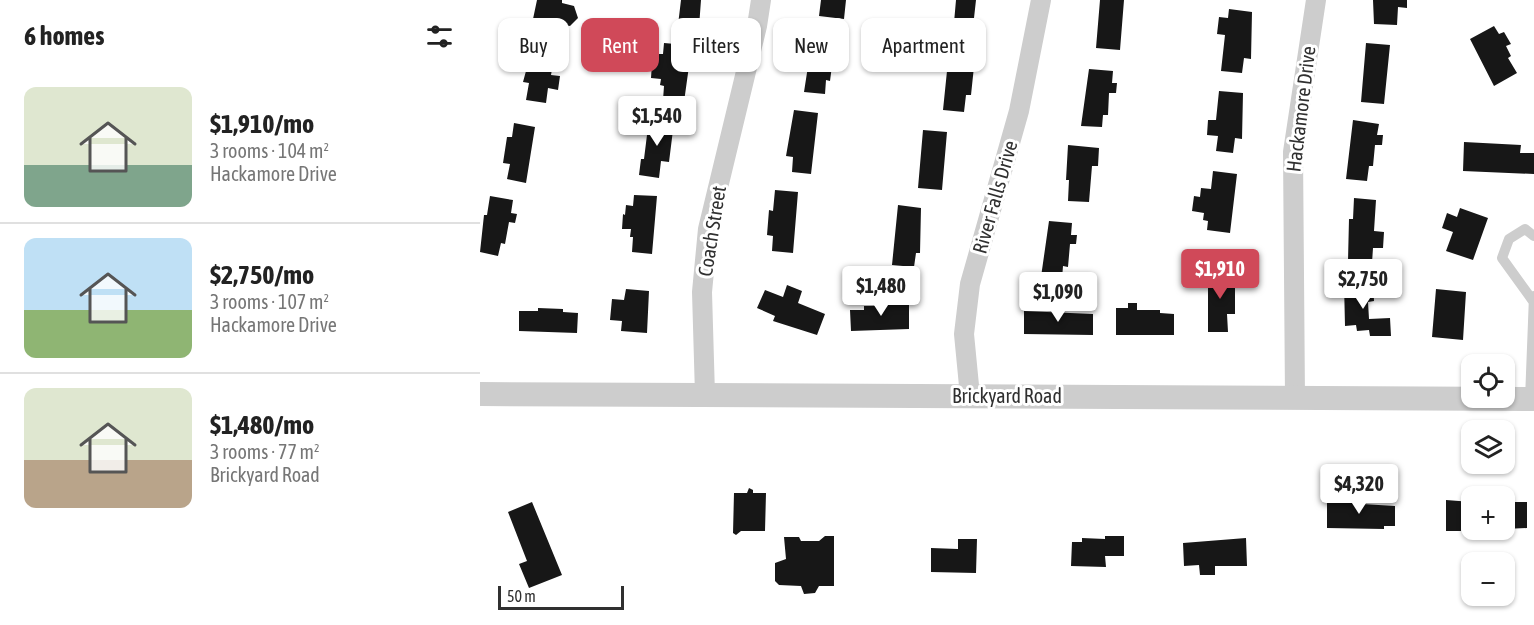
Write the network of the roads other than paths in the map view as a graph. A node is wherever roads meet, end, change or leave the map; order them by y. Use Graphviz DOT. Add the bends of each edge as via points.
graph roads {
  1 [pos="761,0"];
  2 [pos="1041,0"];
  3 [pos="1316,0"];
  4 [pos="1534,236"];
  5 [pos="1534,298"];
  6 [pos="480,394"];
  7 [pos="705,395"];
  8 [pos="970,396"];
  9 [pos="1295,398"];
  10 [pos="1532,399"];
  1 -- 7 [label="street, Coach Street" via="708,229 702,292"];
  2 -- 8 [label="street, River Falls Drive" via="1019,111 970,284 964,334"];
  3 -- 9 [label="street, Hackamore Drive" via="1293,152"];
  4 -- 5 [label="lane" via="1525,230 1509,239 1502,258"];
  5 -- 10 [label="lane"];
  6 -- 7 [label="street, Brickyard Road"];
  7 -- 8 [label="street, Brickyard Road"];
  8 -- 9 [label="street, Brickyard Road"];
  9 -- 10 [label="street, Brickyard Road"];
}
